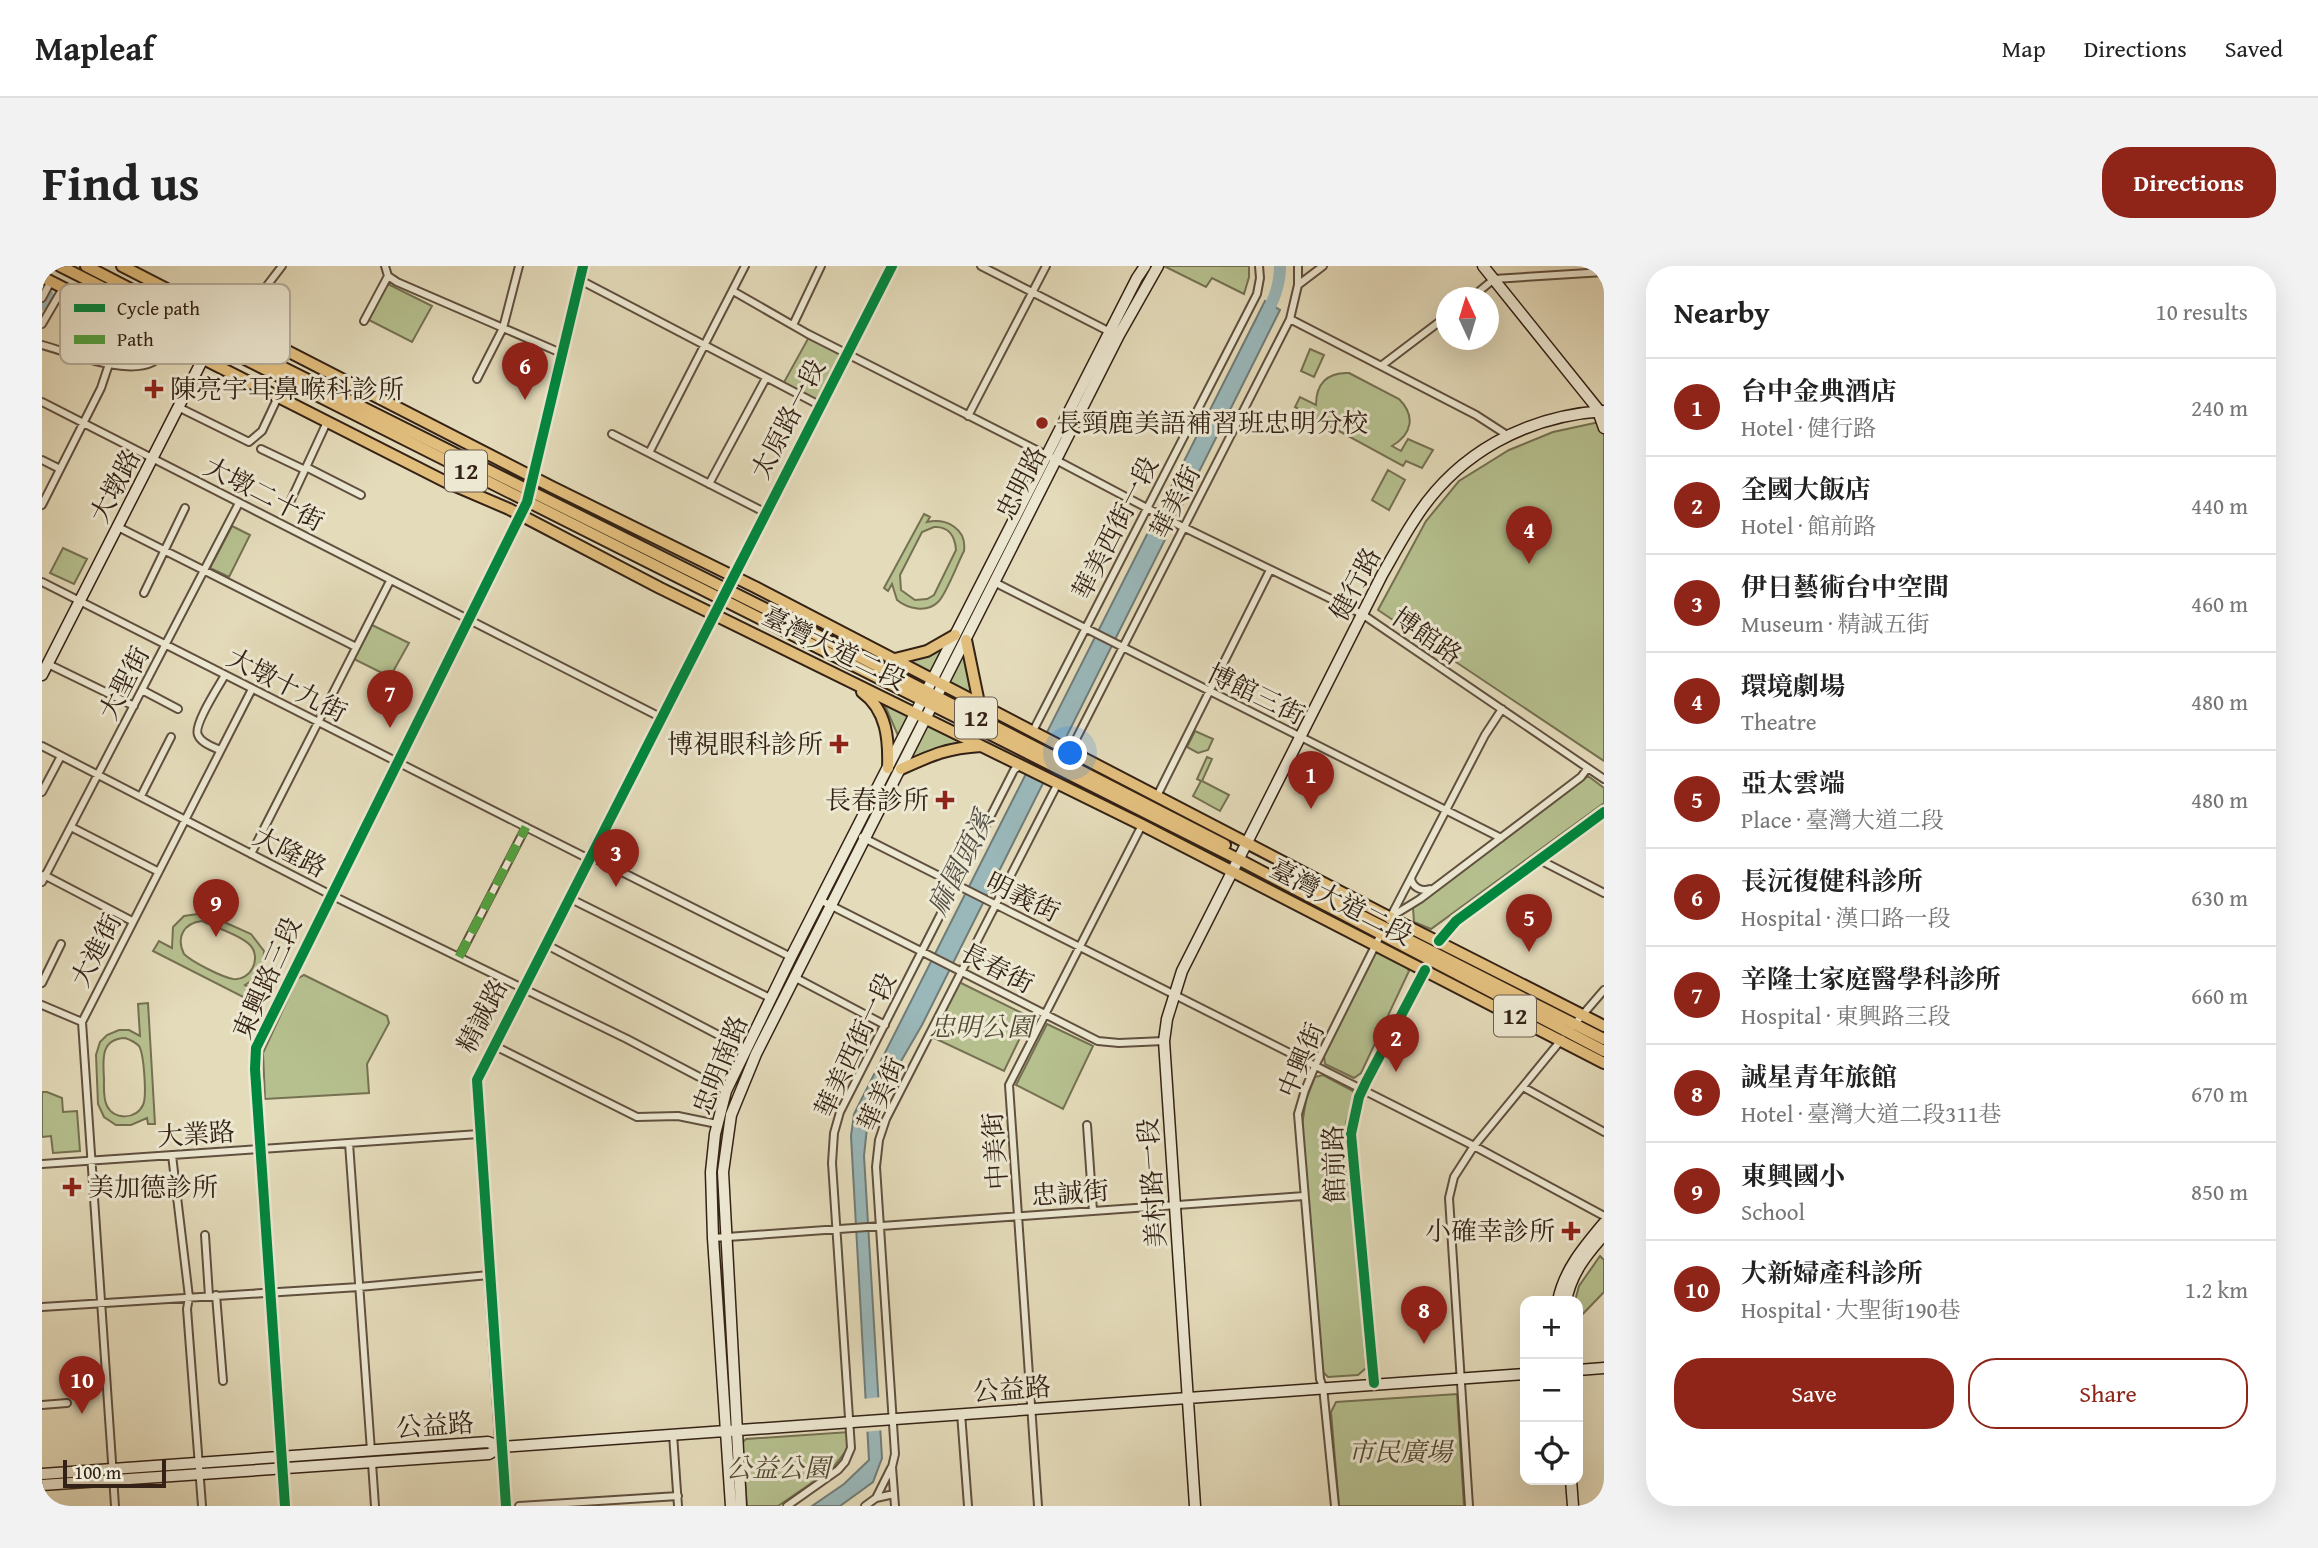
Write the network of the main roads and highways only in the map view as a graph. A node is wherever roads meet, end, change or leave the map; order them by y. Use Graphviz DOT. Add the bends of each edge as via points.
graph roads {
  1 [pos="60,266"];
  2 [pos="86,266"];
  3 [pos="122,266"];
  4 [pos="583,266"];
  5 [pos="892,266"];
  6 [pos="1145,266"];
  7 [pos="1158,266"];
  8 [pos="1483,266"];
  9 [pos="98,284"];
  10 [pos="118,284"];
  11 [pos="157,284"];
  12 [pos="1115,334"];
  13 [pos="290,352"];
  14 [pos="200,364"];
  15 [pos="213,364"];
  16 [pos="266,364"];
  17 [pos="1602,412"];
  18 [pos="1604,428"];
  19 [pos="1052,458"];
  20 [pos="533,476"];
  21 [pos="529,497"];
  22 [pos="521,516"];
  23 [pos="734,577"];
  24 [pos="725,595"];
  25 [pos="715,614"];
  26 [pos="960,638"];
  27 [pos="895,659"];
  28 [pos="841,675"];
  29 [pos="42,676"];
  30 [pos="937,682"];
  31 [pos="929,699"];
  32 [pos="979,703"];
  33 [pos="921,716"];
  34 [pos="982,746"];
  35 [pos="888,768"];
  36 [pos="901,769"];
  37 [pos="1246,842"];
  38 [pos="1239,856"];
  39 [pos="1232,872"];
  40 [pos="1380,936"];
  41 [pos="1429,961"];
  42 [pos="1604,1026"];
  43 [pos="1572,1028"];
  44 [pos="1604,1039"];
  45 [pos="1604,1051"];
  46 [pos="750,1052"];
  47 [pos="1604,1063"];
  48 [pos="1604,1223"];
  49 [pos="1604,1235"];
  50 [pos="1559,1296"];
  51 [pos="1567,1296"];
  52 [pos="1604,1368"];
  53 [pos="1583,1370"];
  54 [pos="1520,1374"];
  55 [pos="1187,1397"];
  56 [pos="731,1429"];
  57 [pos="501,1447"];
  58 [pos="371,1451"];
  59 [pos="282,1457"];
  60 [pos="372,1463"];
  61 [pos="199,1469"];
  62 [pos="283,1469"];
  63 [pos="42,1475"];
  64 [pos="113,1475"];
  65 [pos="42,1485"];
  66 [pos="1571,1485"];
  67 [pos="285,1506"];
  68 [pos="730,1506"];
  69 [pos="741,1506"];
  70 [pos="1195,1506"];
  71 [pos="1573,1506"];
  1 -- 9 [label="main road, 臺灣大道二段 / 12"];
  2 -- 10 [label="main road, 臺灣大道二段 / 12"];
  3 -- 11 [label="main road, 臺灣大道二段 / 12"];
  4 -- 20 [label="main road, 東興路三段"];
  5 -- 23 [label="main road, 太原路一段"];
  6 -- 12 [label="main road, 忠明路"];
  7 -- 12 [label="main road, 忠明路"];
  8 -- 17 [label="main road"];
  12 -- 19 [label="main road, 忠明路"];
  13 -- 20 [label="main road, 臺灣大道二段 / 12"];
  14 -- 29 [label="main road, 大墩路"];
  15 -- 22 [label="main road, 臺灣大道二段 / 12"];
  16 -- 21 [label="main road, 臺灣大道二段 / 12"];
  17 -- 18 [label="main road"];
  17 -- 37 [label="main road, 健行路" via="1545,421 1507,435 1459,468 1433,493 1362,614"];
  19 -- 26 [label="main road, 忠明路"];
  19 -- 26 [label="main road, 忠明路" via="994,582"];
  20 -- 21 [label="main road, 東興路三段"];
  20 -- 23 [label="main road, 臺灣大道二段 / 12"];
  21 -- 22 [label="main road, 東興路三段"];
  21 -- 24 [label="main road, 臺灣大道二段 / 12"];
  22 -- 25 [label="main road, 臺灣大道二段 / 12"];
  22 -- 59 [label="main road, 東興路三段" via="256,1048"];
  23 -- 24 [label="main road, 太原路一段"];
  23 -- 27 [label="main road, 臺灣大道二段 / 12"];
  24 -- 25 [label="main road, 精誠路"];
  24 -- 31 [label="main road, 臺灣大道二段 / 12"];
  25 -- 28 [label="main road, 臺灣大道二段 / 12"];
  25 -- 57 [label="main road, 精誠路" via="477,1080"];
  26 -- 27 [label="main road"];
  26 -- 30 [label="main road, 忠明路"];
  26 -- 32 [label="main road"];
  27 -- 30 [label="main road, 臺灣大道二段 / 12"];
  28 -- 33 [label="main road, 臺灣大道二段 / 12"];
  28 -- 35 [label="main road" via="872,699 880,712 889,738"];
  30 -- 31 [label="main road, 忠明南路"];
  30 -- 32 [label="main road, 臺灣大道二段 / 12"];
  31 -- 33 [label="main road, 忠明南路"];
  31 -- 38 [label="main road, 臺灣大道二段 / 12"];
  32 -- 37 [label="main road, 臺灣大道二段 / 12"];
  33 -- 34 [label="main road, 臺灣大道二段 / 12"];
  33 -- 35 [label="main road, 忠明南路"];
  33 -- 36 [label="main road, 忠明南路"];
  34 -- 36 [label="main road" via="938,752"];
  34 -- 39 [label="main road, 臺灣大道二段 / 12"];
  35 -- 46 [label="main road, 忠明南路" via="770,998"];
  36 -- 46 [label="main road, 忠明南路"];
  37 -- 38 [label="main road, 健行路"];
  37 -- 43 [label="main road, 臺灣大道二段 / 12" via="1438,941"];
  38 -- 39 [label="main road, 健行路"];
  38 -- 40 [label="main road, 臺灣大道二段 / 12"];
  39 -- 40 [label="main road, 臺灣大道二段 / 12"];
  39 -- 55 [label="main road, 美村路一段" via="1174,993 1164,1041"];
  40 -- 41 [label="main road, 臺灣大道二段 / 12"];
  40 -- 41 [label="main road, 臺灣大道二段 / 12"];
  41 -- 43 [label="main road, 臺灣大道二段 / 12"];
  41 -- 43 [label="main road, 臺灣大道二段 / 12"];
  42 -- 43 [label="main road, 臺灣大道二段 / 12"];
  43 -- 44 [label="main road, 臺灣大道二段 / 12"];
  43 -- 45 [label="main road, 臺灣大道二段 / 12"];
  43 -- 47 [label="main road, 臺灣大道二段 / 12"];
  46 -- 56 [label="main road, 忠明南路" via="727,1133 723,1172"];
  46 -- 56 [label="main road, 忠明南路" via="726,1091 711,1172"];
  48 -- 50 [label="main road" via="1574,1261"];
  49 -- 51 [label="main road" via="1581,1263"];
  52 -- 53 [label="main road"];
  54 -- 55 [label="main road, 公益路"];
  55 -- 56 [label="main road, 公益路"];
  55 -- 70 [label="main road, 美村路一段"];
  56 -- 57 [label="main road, 公益路"];
  56 -- 68 [label="main road, 忠明南路"];
  56 -- 69 [label="main road, 忠明南路"];
  57 -- 58 [label="main road, 公益路" via="488,1443"];
  57 -- 60 [label="main road, 公益路" via="489,1454"];
  58 -- 59 [label="main road, 公益路"];
  58 -- 60 [label="main road, 公益路"];
  59 -- 61 [label="main road, 公益路"];
  59 -- 62 [label="main road, 東興路三段"];
  60 -- 62 [label="main road, 公益路"];
  61 -- 62 [label="main road, 公益路"];
  61 -- 64 [label="main road"];
  62 -- 67 [label="main road, 東興路三段"];
  63 -- 64 [label="main road"];
  64 -- 65 [label="main road"];
  66 -- 71 [label="main road"];
}
